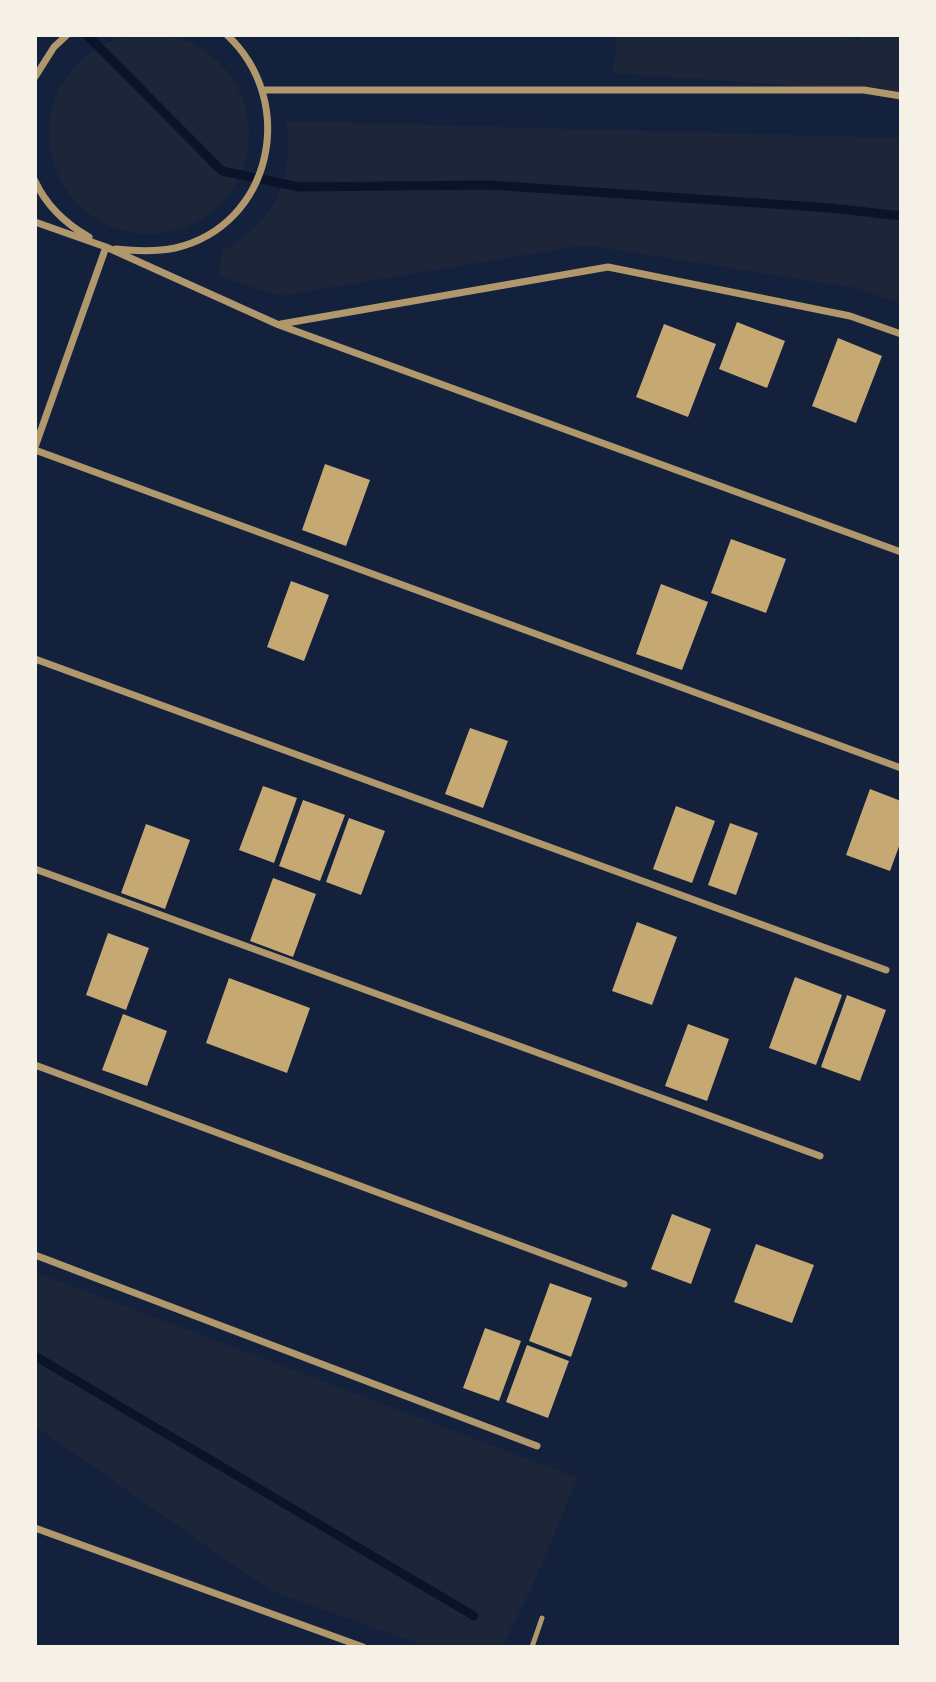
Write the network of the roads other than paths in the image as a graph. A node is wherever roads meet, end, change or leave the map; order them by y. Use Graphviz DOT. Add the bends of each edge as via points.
graph roads {
  1 [pos="67,35"];
  2 [pos="226,35"];
  3 [pos="35,77"];
  4 [pos="262,90"];
  5 [pos="901,96"];
  6 [pos="35,181"];
  7 [pos="35,222"];
  8 [pos="106,247"];
  9 [pos="279,325"];
  10 [pos="901,334"];
  11 [pos="35,449"];
  12 [pos="901,552"];
  13 [pos="35,659"];
  14 [pos="901,768"];
  15 [pos="35,869"];
  16 [pos="886,970"];
  17 [pos="35,1065"];
  18 [pos="820,1156"];
  19 [pos="35,1255"];
  20 [pos="624,1284"];
  21 [pos="537,1446"];
  22 [pos="35,1528"];
  23 [pos="542,1618"];
  24 [pos="363,1647"];
  25 [pos="532,1647"];
  1 -- 3 [label="street"];
  2 -- 4 [label="street" via="245,55"];
  4 -- 5 [label="street" via="864,90"];
  4 -- 8 [label="street" via="269,123 261,171 243,202 219,228 176,247 153,251"];
  6 -- 8 [label="street" via="66,221"];
  7 -- 8 [label="street"];
  8 -- 9 [label="street"];
  8 -- 11 [label="street"];
  9 -- 10 [label="street" via="608,267 850,316"];
  9 -- 12 [label="street"];
  11 -- 14 [label="street"];
  13 -- 16 [label="street"];
  15 -- 18 [label="street"];
  17 -- 20 [label="street"];
  19 -- 21 [label="street"];
  22 -- 24 [label="street"];
  23 -- 25 [label="lane"];
}
